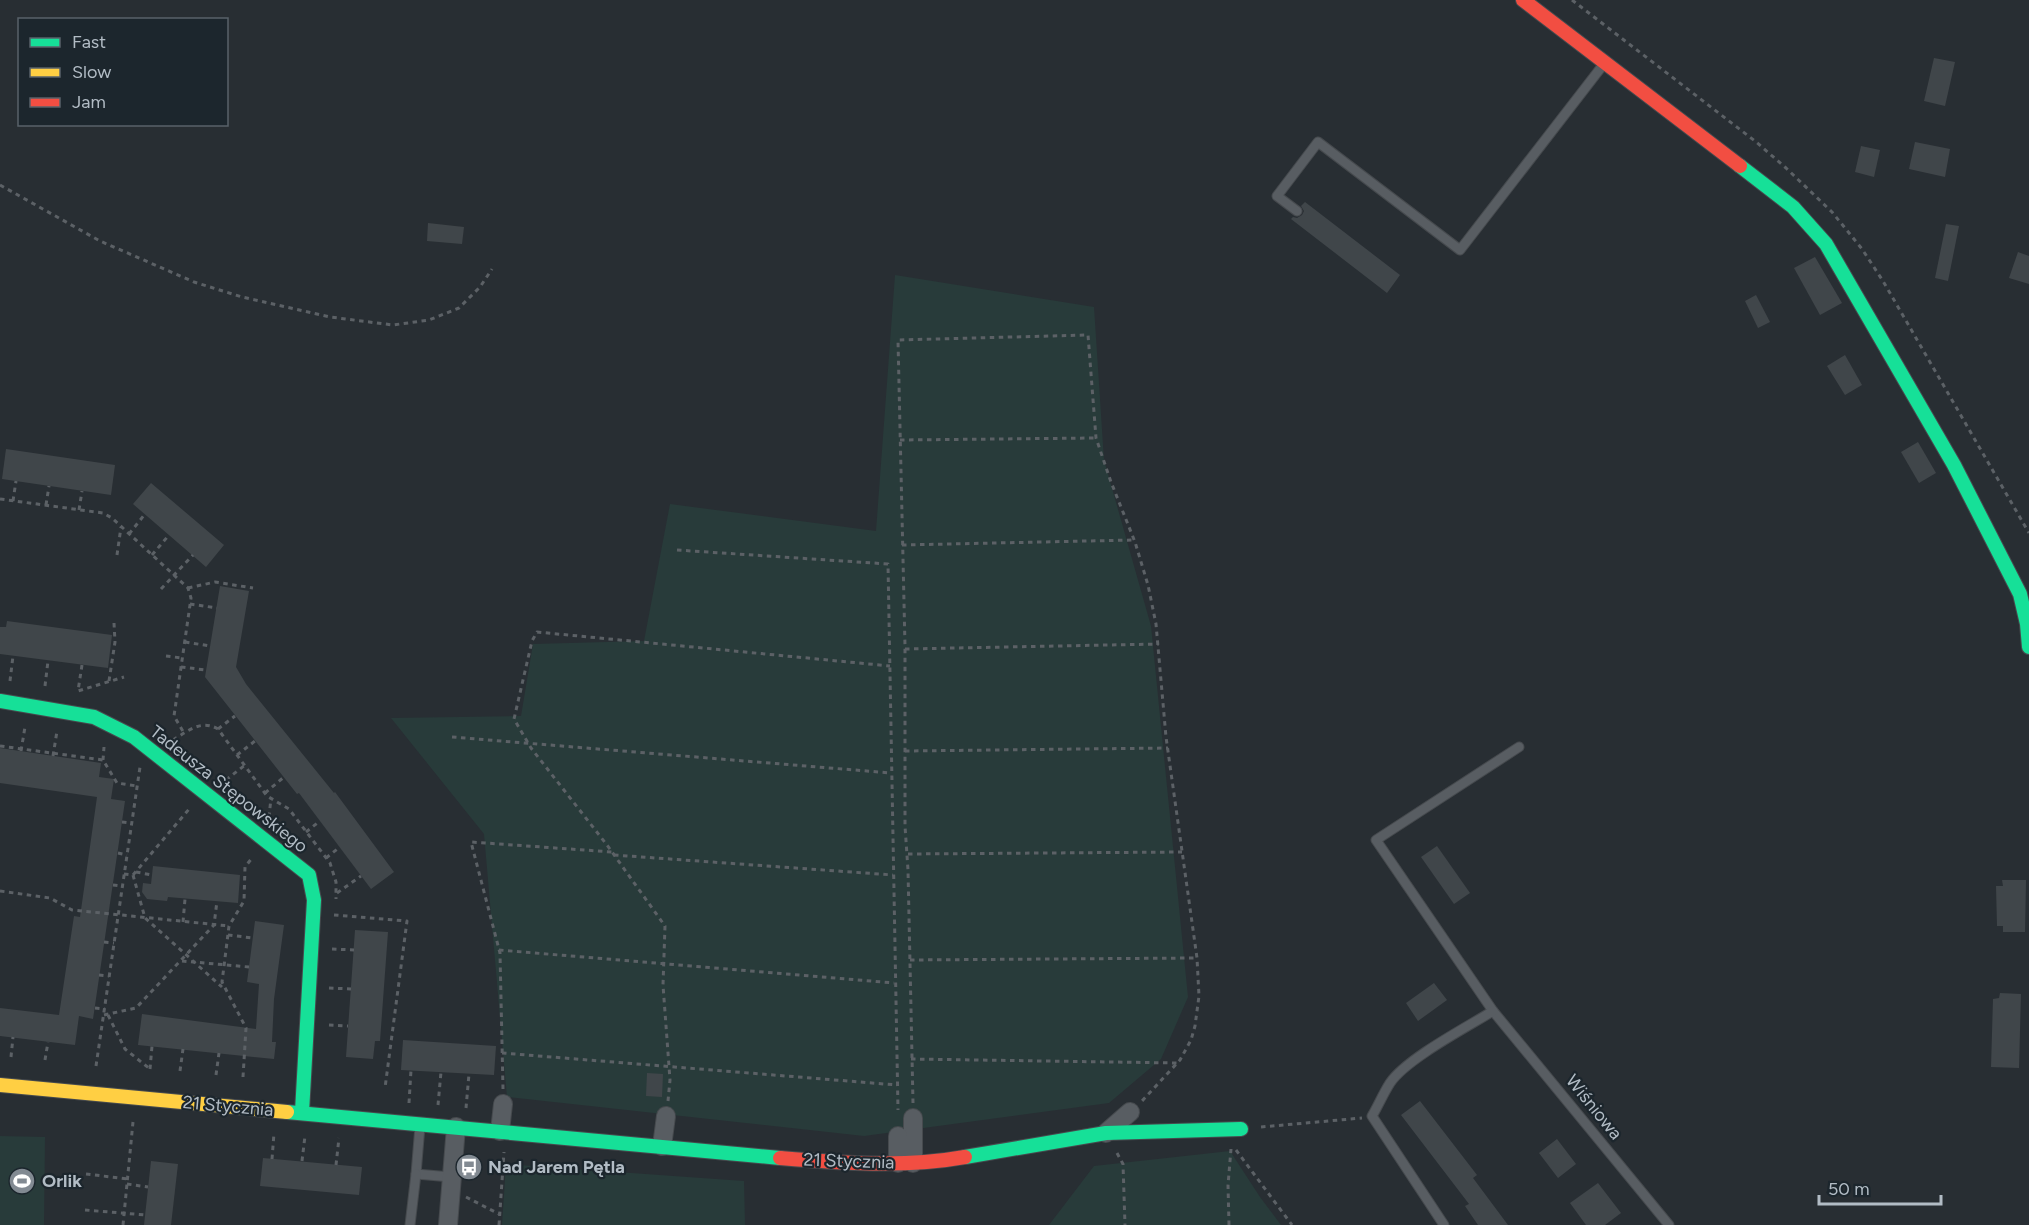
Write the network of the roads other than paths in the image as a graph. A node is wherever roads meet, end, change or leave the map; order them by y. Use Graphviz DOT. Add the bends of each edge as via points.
graph roads {
  1 [pos="1523,0"];
  2 [pos="1604,63"];
  3 [pos="1297,212"];
  4 [pos="2029,647"];
  5 [pos="0,701"];
  6 [pos="1519,747"];
  7 [pos="1493,1011"];
  8 [pos="0,1085"];
  9 [pos="504,1104"];
  10 [pos="1130,1112"];
  11 [pos="302,1113"];
  12 [pos="666,1116"];
  13 [pos="913,1118"];
  14 [pos="414,1123"];
  15 [pos="460,1127"];
  16 [pos="1241,1129"];
  17 [pos="503,1132"];
  18 [pos="1106,1133"];
  19 [pos="898,1136"];
  20 [pos="662,1146"];
  21 [pos="906,1163"];
  22 [pos="416,1174"];
  23 [pos="451,1183"];
  24 [pos="410,1225"];
  25 [pos="448,1225"];
  26 [pos="1444,1225"];
  27 [pos="1669,1225"];
  1 -- 2 [label="street"];
  2 -- 3 [label="lane" via="1460,250 1318,142 1277,196"];
  2 -- 4 [label="street" via="1793,207 1826,244 1954,465 2020,594"];
  5 -- 11 [label="street, Tadeusza Stępowskiego" via="94,717 134,737 309,874 313,908"];
  6 -- 7 [label="lane, Wiśniowa" via="1376,840"];
  7 -- 26 [label="lane" via="1400,1072 1372,1116"];
  7 -- 27 [label="lane, Wiśniowa"];
  8 -- 11 [label="street, 21 Stycznia"];
  9 -- 17 [label="street"];
  10 -- 18 [label="street"];
  11 -- 14 [label="street, 21 Stycznia"];
  12 -- 20 [label="street"];
  13 -- 21 [label="street"];
  14 -- 15 [label="street, 21 Stycznia"];
  14 -- 22 [label="lane"];
  15 -- 17 [label="street, 21 Stycznia"];
  15 -- 23 [label="street"];
  16 -- 18 [label="street, 21 Stycznia"];
  17 -- 20 [label="street, 21 Stycznia"];
  18 -- 21 [label="street, 21 Stycznia" via="944,1161"];
  19 -- 21 [label="street"];
  20 -- 21 [label="street, 21 Stycznia" via="837,1163"];
  22 -- 23 [label="lane"];
  22 -- 24 [label="lane"];
  23 -- 25 [label="street"];
}
